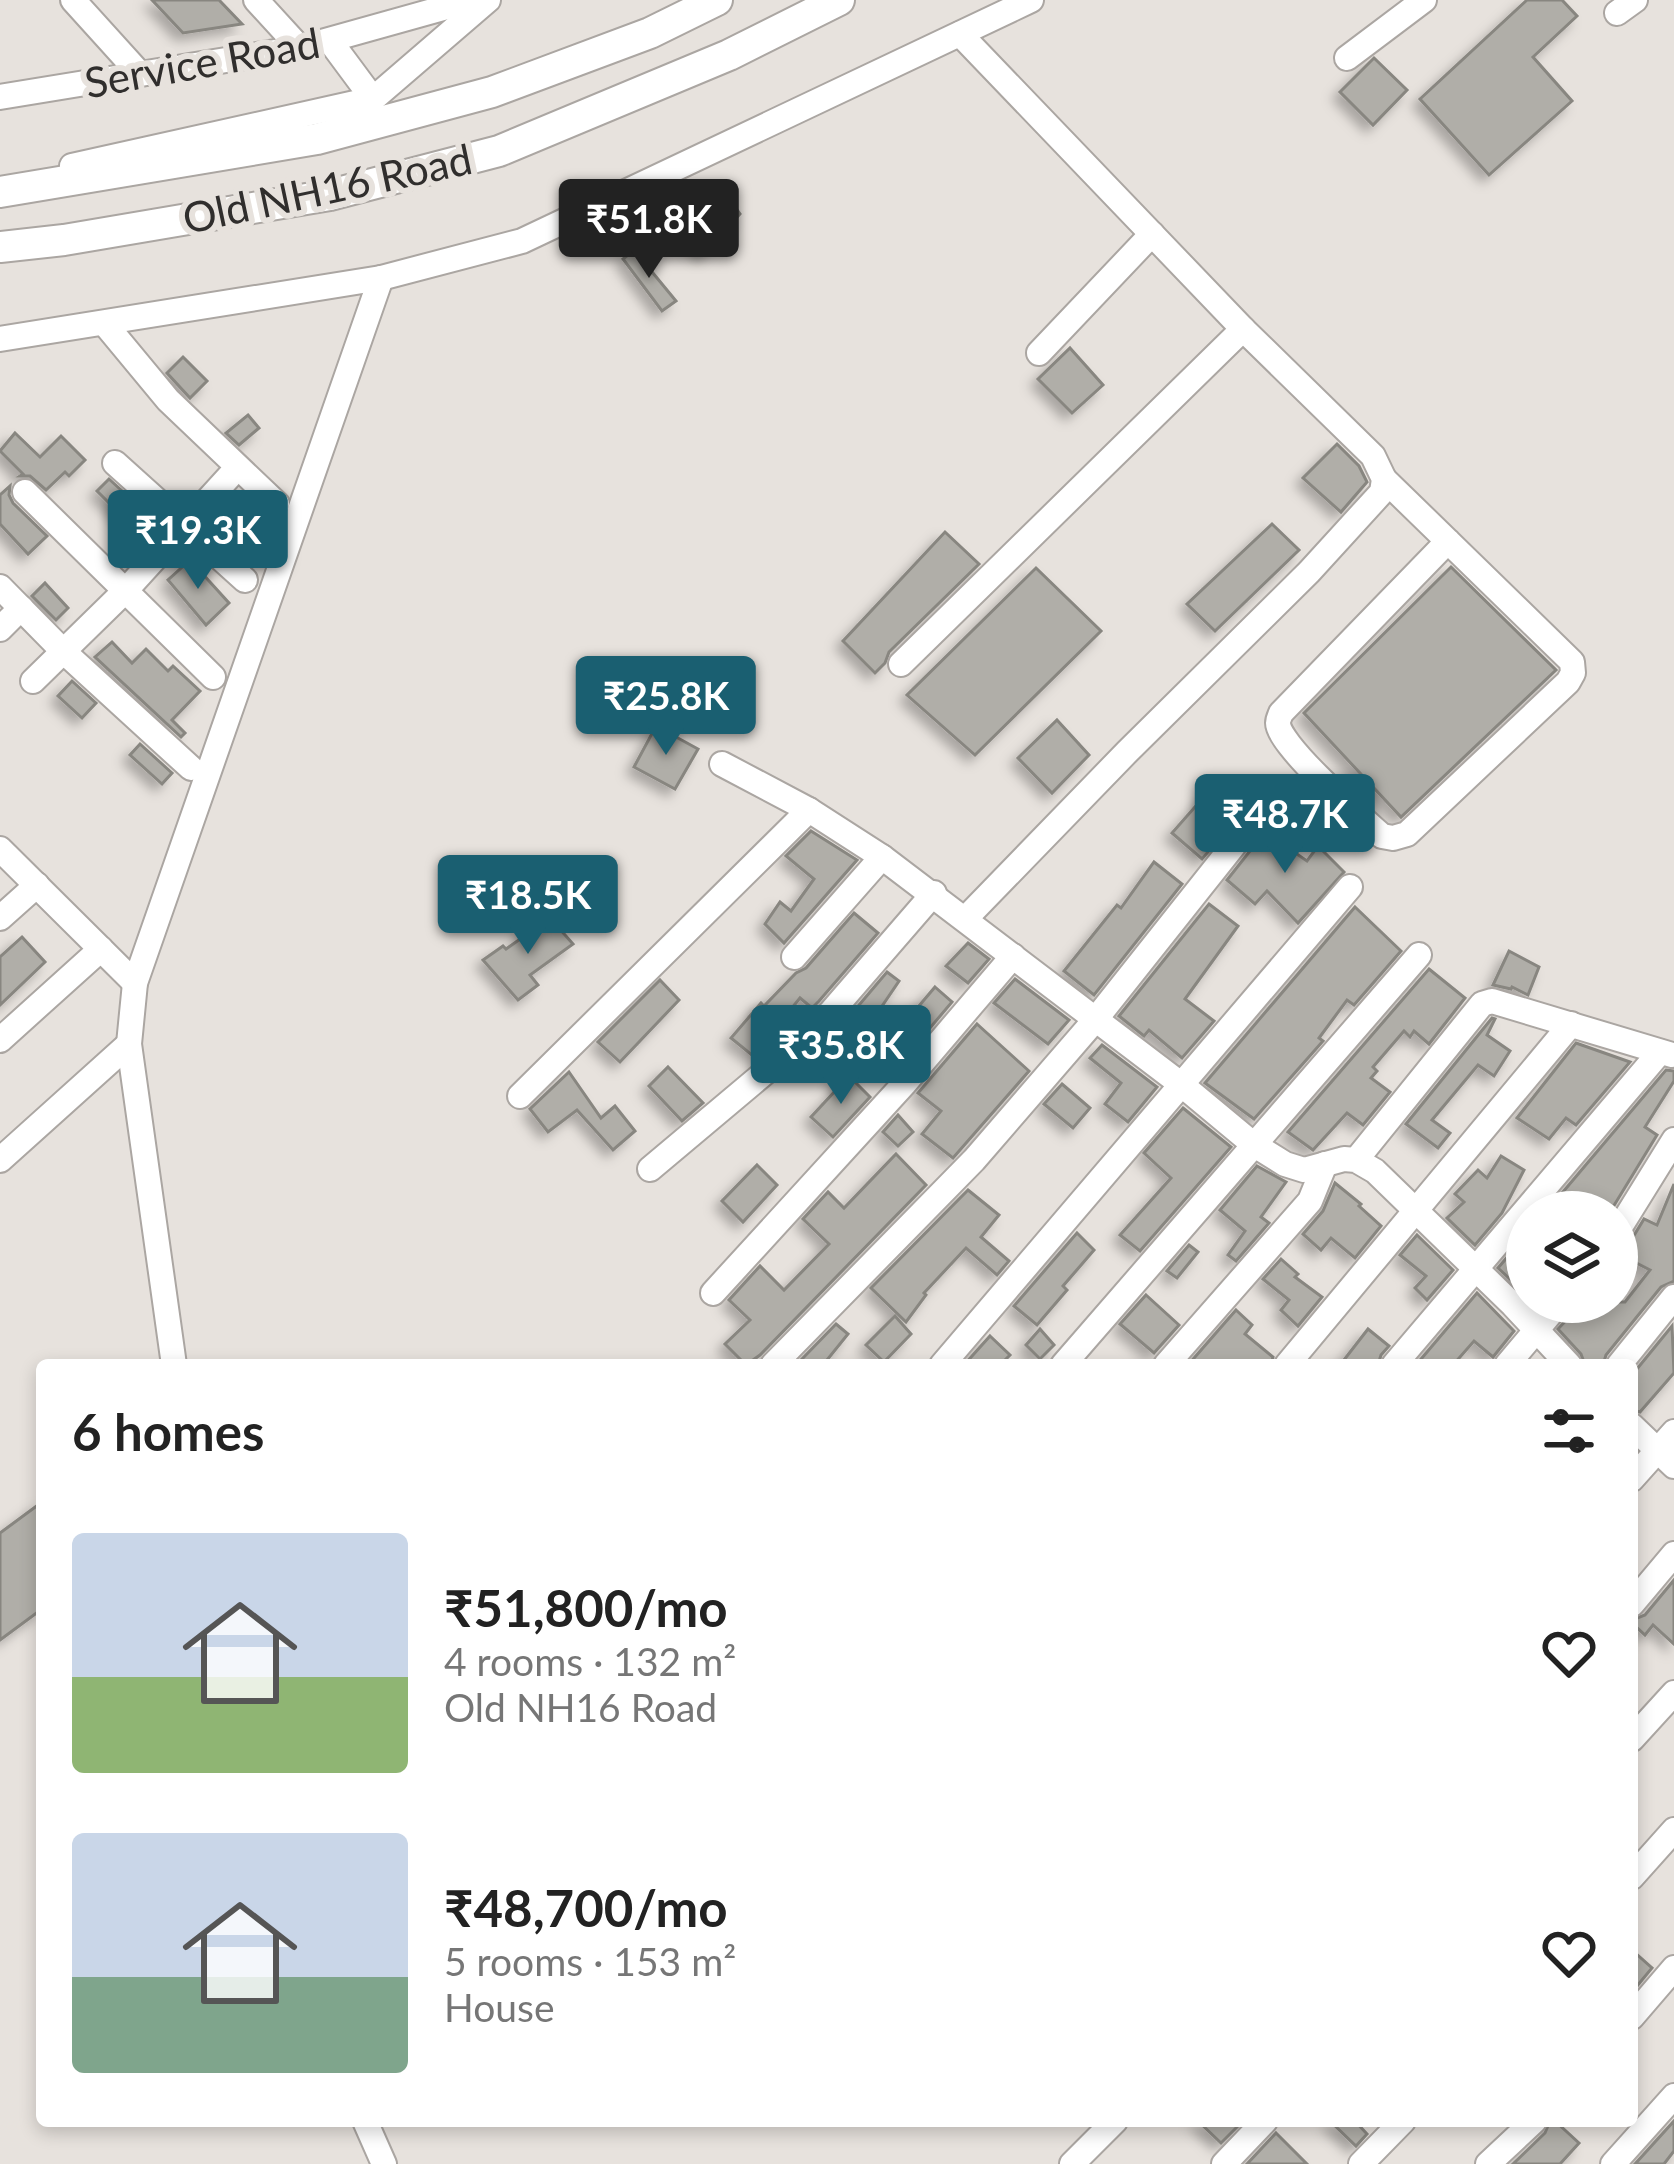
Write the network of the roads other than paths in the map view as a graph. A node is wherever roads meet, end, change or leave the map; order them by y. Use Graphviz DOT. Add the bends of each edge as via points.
graph roads {
  1 [pos="73,0"];
  2 [pos="256,0"];
  3 [pos="472,0"];
  4 [pos="488,0"];
  5 [pos="717,0"];
  6 [pos="839,0"];
  7 [pos="1031,0"];
  8 [pos="1424,0"];
  9 [pos="960,34"];
  10 [pos="330,41"];
  11 [pos="300,48"];
  12 [pos="1347,58"];
  13 [pos="140,74"];
  14 [pos="0,97"];
  15 [pos="373,99"];
  16 [pos="0,189"];
  17 [pos="1152,234"];
  18 [pos="0,248"];
  19 [pos="381,278"];
  20 [pos="105,324"];
  21 [pos="1243,329"];
  22 [pos="0,339"];
  23 [pos="1039,353"];
  24 [pos="115,463"];
  25 [pos="237,468"];
  26 [pos="1384,478"];
  27 [pos="25,492"];
  28 [pos="277,504"];
  29 [pos="186,526"];
  30 [pos="1448,541"];
  31 [pos="245,580"];
  32 [pos="0,587"];
  33 [pos="126,590"];
  34 [pos="21,608"];
  35 [pos="0,629"];
  36 [pos="63,650"];
  37 [pos="901,664"];
  38 [pos="213,676"];
  39 [pos="33,681"];
  40 [pos="722,764"];
  41 [pos="190,768"];
  42 [pos="809,810"];
  43 [pos="1245,831"];
  44 [pos="0,849"];
  45 [pos="883,857"];
  46 [pos="37,885"];
  47 [pos="1350,887"];
  48 [pos="934,893"];
  49 [pos="0,918"];
  50 [pos="966,918"];
  51 [pos="101,949"];
  52 [pos="1419,955"];
  53 [pos="1013,956"];
  54 [pos="794,957"];
  55 [pos="135,983"];
  56 [pos="1095,1020"];
  57 [pos="1571,1024"];
  58 [pos="0,1040"];
  59 [pos="129,1044"];
  60 [pos="1667,1054"];
  61 [pos="1182,1085"];
  62 [pos="520,1096"];
  63 [pos="1674,1140"];
  64 [pos="1253,1144"];
  65 [pos="0,1160"];
  66 [pos="1356,1160"];
  67 [pos="1325,1164"];
  68 [pos="650,1169"];
  69 [pos="1638,1198"];
  70 [pos="1416,1211"];
  71 [pos="1477,1269"];
  72 [pos="712,1293"];
  73 [pos="1674,1297"];
  74 [pos="1543,1323"];
  75 [pos="1536,1332"];
  76 [pos="173,1359"];
  77 [pos="778,1359"];
  78 [pos="948,1359"];
  79 [pos="1068,1359"];
  80 [pos="1171,1359"];
  81 [pos="1292,1359"];
  82 [pos="1399,1359"];
  83 [pos="1512,1359"];
  84 [pos="1563,1359"];
  85 [pos="1624,1359"];
  86 [pos="1638,1430"];
  87 [pos="1669,1449"];
  88 [pos="1638,1474"];
  89 [pos="1674,1554"];
  90 [pos="1638,1597"];
  91 [pos="1674,1693"];
  92 [pos="1638,1732"];
  93 [pos="1674,1830"];
  94 [pos="1638,1869"];
  95 [pos="1674,1968"];
  96 [pos="1638,2010"];
  97 [pos="1674,2096"];
  98 [pos="368,2127"];
  99 [pos="1109,2127"];
  100 [pos="1258,2127"];
  101 [pos="1397,2127"];
  102 [pos="1528,2127"];
  103 [pos="384,2164"];
  104 [pos="1072,2164"];
  105 [pos="1224,2164"];
  106 [pos="1361,2164"];
  107 [pos="1488,2164"];
  108 [pos="1612,2164"];
  1 -- 13 [label="street"];
  2 -- 11 [label="street"];
  3 -- 10 [label="street, Service Road"];
  4 -- 15 [label="street"];
  5 -- 16 [label="main road, Old NH16 Road" via="470,98 317,139"];
  6 -- 18 [label="main road, Old NH16 Road" via="500,151 329,195"];
  7 -- 9 [label="street"];
  8 -- 12 [label="street"];
  9 -- 17 [label="street"];
  9 -- 19 [label="street" via="522,242"];
  10 -- 11 [label="street, Service Road"];
  10 -- 15 [label="street"];
  11 -- 13 [label="street, Service Road"];
  13 -- 14 [label="street, Service Road"];
  15 -- 16 [label="street"];
  17 -- 21 [label="street"];
  17 -- 23 [label="street"];
  19 -- 20 [label="street"];
  19 -- 55 [label="street"];
  20 -- 22 [label="street"];
  20 -- 25 [label="street"];
  21 -- 26 [label="street" via="1372,456"];
  21 -- 37 [label="street"];
  24 -- 29 [label="street"];
  25 -- 28 [label="street"];
  25 -- 29 [label="street"];
  26 -- 30 [label="street"];
  26 -- 50 [label="street" via="1382,492 1309,572"];
  27 -- 33 [label="street"];
  29 -- 31 [label="street"];
  29 -- 33 [label="street"];
  30 -- 30 [label="street" via="1277,722 1302,760 1382,836 1407,834 1573,673 1572,662"];
  32 -- 34 [label="street"];
  33 -- 36 [label="street"];
  33 -- 38 [label="street"];
  34 -- 35 [label="street"];
  34 -- 36 [label="street"];
  36 -- 39 [label="street"];
  36 -- 41 [label="street"];
  40 -- 42 [label="street"];
  42 -- 45 [label="street"];
  42 -- 62 [label="street"];
  43 -- 56 [label="street"];
  44 -- 46 [label="street"];
  45 -- 48 [label="street"];
  45 -- 54 [label="street"];
  46 -- 49 [label="street"];
  46 -- 51 [label="street"];
  47 -- 61 [label="street"];
  48 -- 50 [label="street"];
  48 -- 68 [label="street" via="819,1024"];
  50 -- 53 [label="street"];
  51 -- 55 [label="street"];
  51 -- 58 [label="street"];
  52 -- 64 [label="street"];
  53 -- 56 [label="street"];
  53 -- 72 [label="street"];
  55 -- 59 [label="street"];
  56 -- 61 [label="street"];
  56 -- 77 [label="street" via="974,1160"];
  57 -- 60 [label="street"];
  57 -- 66 [label="street" via="1482,1004"];
  57 -- 70 [label="street"];
  59 -- 65 [label="street"];
  59 -- 76 [label="street"];
  60 -- 71 [label="street"];
  61 -- 64 [label="street"];
  61 -- 78 [label="street"];
  63 -- 69 [label="street"];
  64 -- 67 [label="street" via="1304,1170"];
  64 -- 79 [label="street"];
  66 -- 67 [label="street"];
  66 -- 70 [label="street"];
  67 -- 80 [label="street" via="1310,1202"];
  70 -- 71 [label="street"];
  70 -- 81 [label="street"];
  71 -- 75 [label="street"];
  71 -- 82 [label="street"];
  73 -- 85 [label="street"];
  74 -- 75 [label="street"];
  75 -- 83 [label="street"];
  75 -- 84 [label="street"];
  86 -- 87 [label="street"];
  87 -- 88 [label="street"];
  89 -- 90 [label="street"];
  91 -- 92 [label="street"];
  93 -- 94 [label="street"];
  95 -- 96 [label="street"];
  97 -- 108 [label="street"];
  98 -- 103 [label="street"];
  99 -- 104 [label="street"];
  100 -- 105 [label="street"];
  101 -- 106 [label="street"];
  102 -- 107 [label="street"];
}
